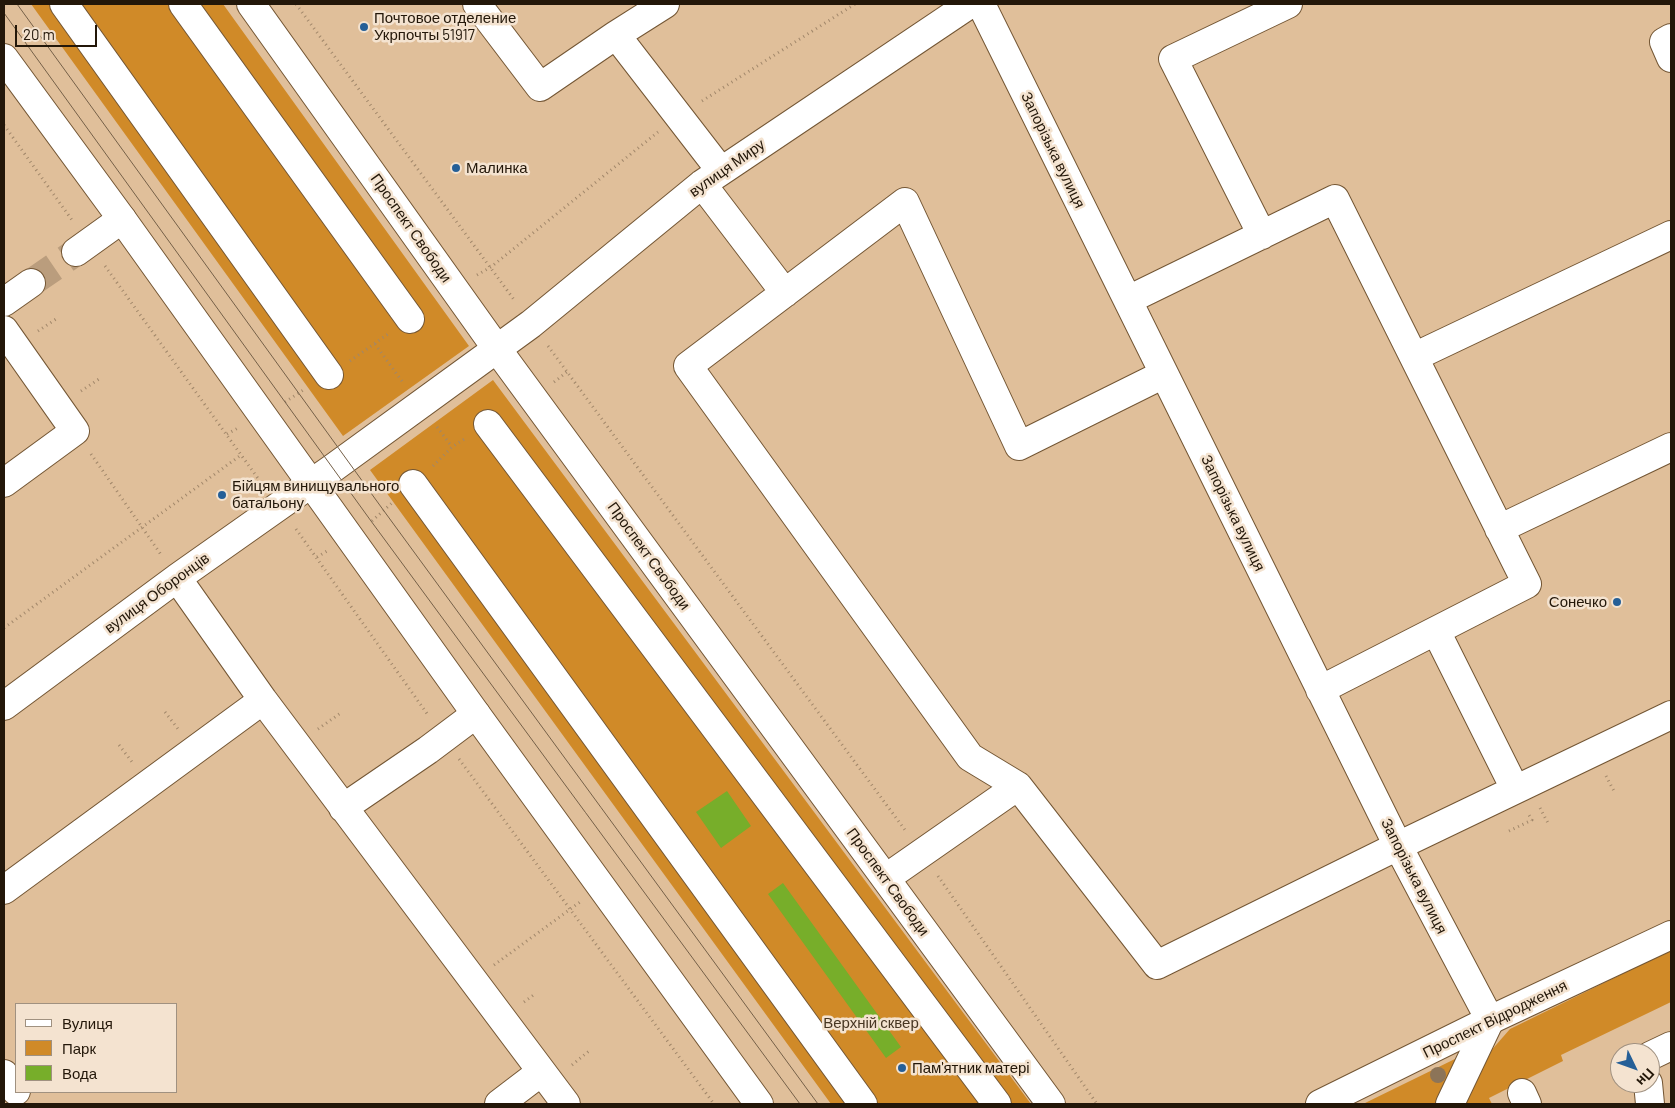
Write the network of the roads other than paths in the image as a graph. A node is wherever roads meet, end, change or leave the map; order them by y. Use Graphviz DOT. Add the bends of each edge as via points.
graph roads {
  1 [pos="64,4"];
  2 [pos="183,4"];
  3 [pos="251,4"];
  4 [pos="476,4"];
  5 [pos="665,4"];
  6 [pos="970,4"];
  7 [pos="981,4"];
  8 [pos="1288,4"];
  9 [pos="616,35"];
  10 [pos="1671,38"];
  11 [pos="4,58"];
  12 [pos="1671,58"];
  13 [pos="712,177"];
  14 [pos="122,219"];
  15 [pos="1262,235"];
  16 [pos="1671,235"];
  17 [pos="82,247"];
  18 [pos="31,283"];
  19 [pos="785,293"];
  20 [pos="1128,300"];
  21 [pos="4,302"];
  22 [pos="410,319"];
  23 [pos="4,330"];
  24 [pos="497,349"];
  25 [pos="1414,358"];
  26 [pos="1164,374"];
  27 [pos="329,375"];
  28 [pos="488,424"];
  29 [pos="1671,447"];
  30 [pos="4,482"];
  31 [pos="311,483"];
  32 [pos="414,484"];
  33 [pos="1499,529"];
  34 [pos="177,578"];
  35 [pos="1436,631"];
  36 [pos="1320,690"];
  37 [pos="263,700"];
  38 [pos="4,706"];
  39 [pos="476,714"];
  40 [pos="1671,715"];
  41 [pos="1018,786"];
  42 [pos="1515,789"];
  43 [pos="343,808"];
  44 [pos="1398,846"];
  45 [pos="886,878"];
  46 [pos="4,890"];
  47 [pos="1671,935"];
  48 [pos="1490,1020"];
  49 [pos="540,1072"];
  50 [pos="4,1074"];
  51 [pos="15,1088"];
  52 [pos="18,1093"];
  53 [pos="26,1104"];
  54 [pos="499,1104"];
  55 [pos="566,1104"];
  56 [pos="759,1104"];
  57 [pos="863,1104"];
  58 [pos="997,1104"];
  59 [pos="1051,1104"];
  60 [pos="1320,1104"];
  61 [pos="1450,1104"];
  1 -- 27 [label="street"];
  2 -- 22 [label="street"];
  3 -- 24 [label="street, Проспект Свободи"];
  4 -- 9 [label="street" via="540,88"];
  5 -- 9 [label="street"];
  6 -- 13 [label="street, вулиця Миру"];
  7 -- 20 [label="street, Запорізька вулиця"];
  8 -- 15 [label="street" via="1173,59"];
  9 -- 13 [label="street" via="678,115"];
  10 -- 12 [label="street" via="1664,42"];
  11 -- 14 [label="street"];
  13 -- 19 [label="street"];
  13 -- 24 [label="street, вулиця Миру"];
  14 -- 17 [label="street"];
  14 -- 31 [label="street"];
  15 -- 20 [label="street"];
  15 -- 25 [label="street" via="1335,199"];
  16 -- 25 [label="street"];
  18 -- 21 [label="street"];
  19 -- 26 [label="street" via="906,202 1019,446"];
  19 -- 41 [label="street" via="688,366 970,757"];
  20 -- 26 [label="street, Запорізька вулиця"];
  23 -- 30 [label="street" via="75,431"];
  24 -- 31 [label="street, вулиця Миру"];
  24 -- 45 [label="street, Проспект Свободи"];
  25 -- 33 [label="street"];
  26 -- 36 [label="street, Запорізька вулиця"];
  28 -- 58 [label="street"];
  29 -- 33 [label="street"];
  31 -- 34 [label="street, вулиця Оборонців"];
  31 -- 39 [label="street"];
  32 -- 57 [label="street"];
  33 -- 35 [label="street" via="1527,584"];
  34 -- 37 [label="street"];
  34 -- 38 [label="street, вулиця Оборонців"];
  35 -- 36 [label="street"];
  35 -- 42 [label="street"];
  36 -- 44 [label="street, Запорізька вулиця"];
  37 -- 43 [label="street"];
  37 -- 46 [label="street"];
  39 -- 43 [label="street"];
  39 -- 56 [label="street"];
  40 -- 42 [label="street"];
  41 -- 44 [label="street" via="1157,965"];
  41 -- 45 [label="street"];
  42 -- 44 [label="street"];
  43 -- 49 [label="street"];
  44 -- 48 [label="street, Запорізька вулиця"];
  45 -- 59 [label="street, Проспект Свободи"];
  47 -- 48 [label="street, Проспект Відродження"];
  48 -- 60 [label="street, Проспект Відродження"];
  48 -- 61 [label="street"];
  49 -- 54 [label="street"];
  49 -- 55 [label="street"];
  50 -- 51 [label="street"];
  52 -- 53 [label="street"];
}
